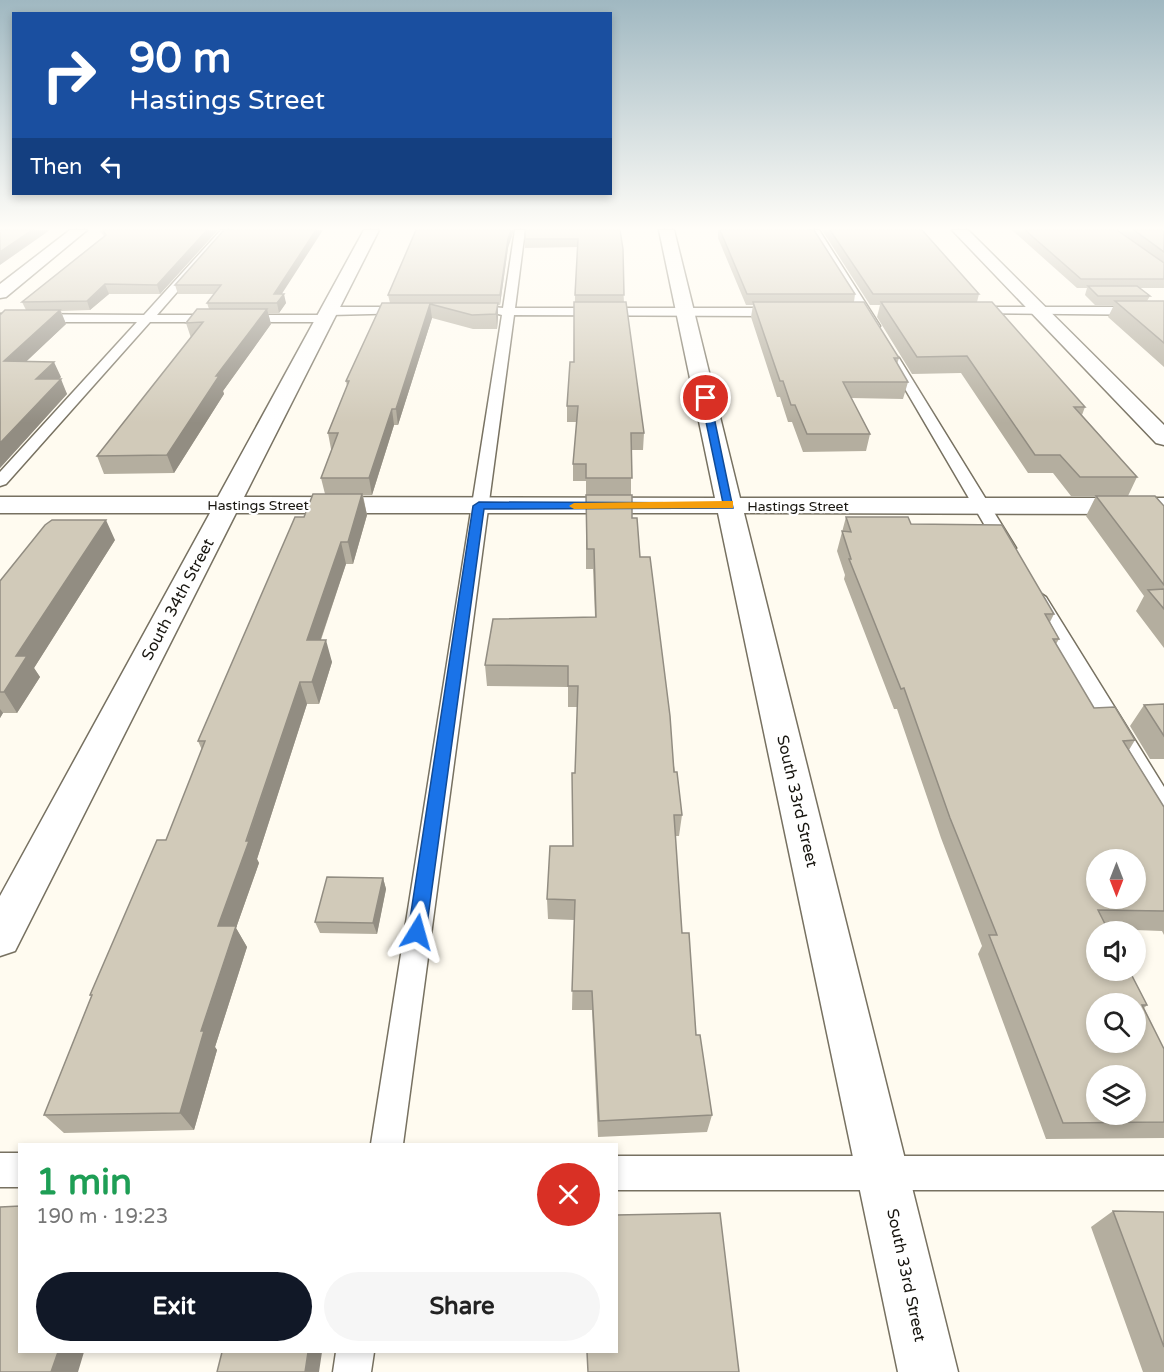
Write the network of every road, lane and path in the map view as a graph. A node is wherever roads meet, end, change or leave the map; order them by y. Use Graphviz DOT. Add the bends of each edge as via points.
graph roads {
  1 [pos="170,294"];
  2 [pos="339,294"];
  3 [pos="510,294"];
  4 [pos="683,294"];
  5 [pos="854,294"];
  6 [pos="1022,294"];
  7 [pos="424,311"];
  8 [pos="483,311"];
  9 [pos="507,311"];
  10 [pos="687,311"];
  11 [pos="958,311"];
  12 [pos="1039,311"];
  13 [pos="1164,311"];
  14 [pos="794,312"];
  15 [pos="328,315"];
  16 [pos="0,318"];
  17 [pos="149,318"];
  18 [pos="1164,438"];
  19 [pos="0,481"];
  20 [pos="0,505"];
  21 [pos="225,506"];
  22 [pos="479,506"];
  23 [pos="729,506"];
  24 [pos="982,506"];
  25 [pos="1164,506"];
  26 [pos="1018,566"];
  27 [pos="1030,586"];
  28 [pos="1164,807"];
  29 [pos="0,937"];
  30 [pos="387,1143"];
  31 [pos="0,1170"];
  32 [pos="18,1170"];
  33 [pos="884,1171"];
  34 [pos="618,1173"];
  35 [pos="1164,1173"];
  36 [pos="355,1353"];
  37 [pos="352,1372"];
  38 [pos="928,1372"];
  1 -- 17 [label="lane"];
  2 -- 15 [label="street, South 34th Street"];
  3 -- 9 [label="lane"];
  4 -- 10 [label="street, South 33rd Street"];
  5 -- 24 [label="lane"];
  6 -- 12 [label="street"];
  7 -- 15 [label="lane"];
  8 -- 9 [label="lane"];
  9 -- 10 [label="lane"];
  9 -- 22 [label="lane"];
  10 -- 14 [label="lane"];
  10 -- 23 [label="street, South 33rd Street"];
  11 -- 12 [label="lane"];
  12 -- 13 [label="lane"];
  12 -- 18 [label="street"];
  15 -- 17 [label="lane"];
  15 -- 21 [label="street, South 34th Street"];
  16 -- 17 [label="lane"];
  17 -- 19 [label="lane"];
  20 -- 21 [label="street, Hastings Street"];
  21 -- 22 [label="street, Hastings Street"];
  21 -- 29 [label="street, South 34th Street"];
  22 -- 23 [label="street, Hastings Street"];
  22 -- 30 [label="lane"];
  23 -- 24 [label="street, Hastings Street"];
  23 -- 33 [label="street, South 33rd Street"];
  24 -- 25 [label="street, Hastings Street"];
  24 -- 26 [label="lane"];
  27 -- 28 [label="lane"];
  31 -- 32 [label="lane"];
  33 -- 34 [label="lane"];
  33 -- 35 [label="lane"];
  33 -- 38 [label="street, South 33rd Street"];
  36 -- 37 [label="lane"];
}
